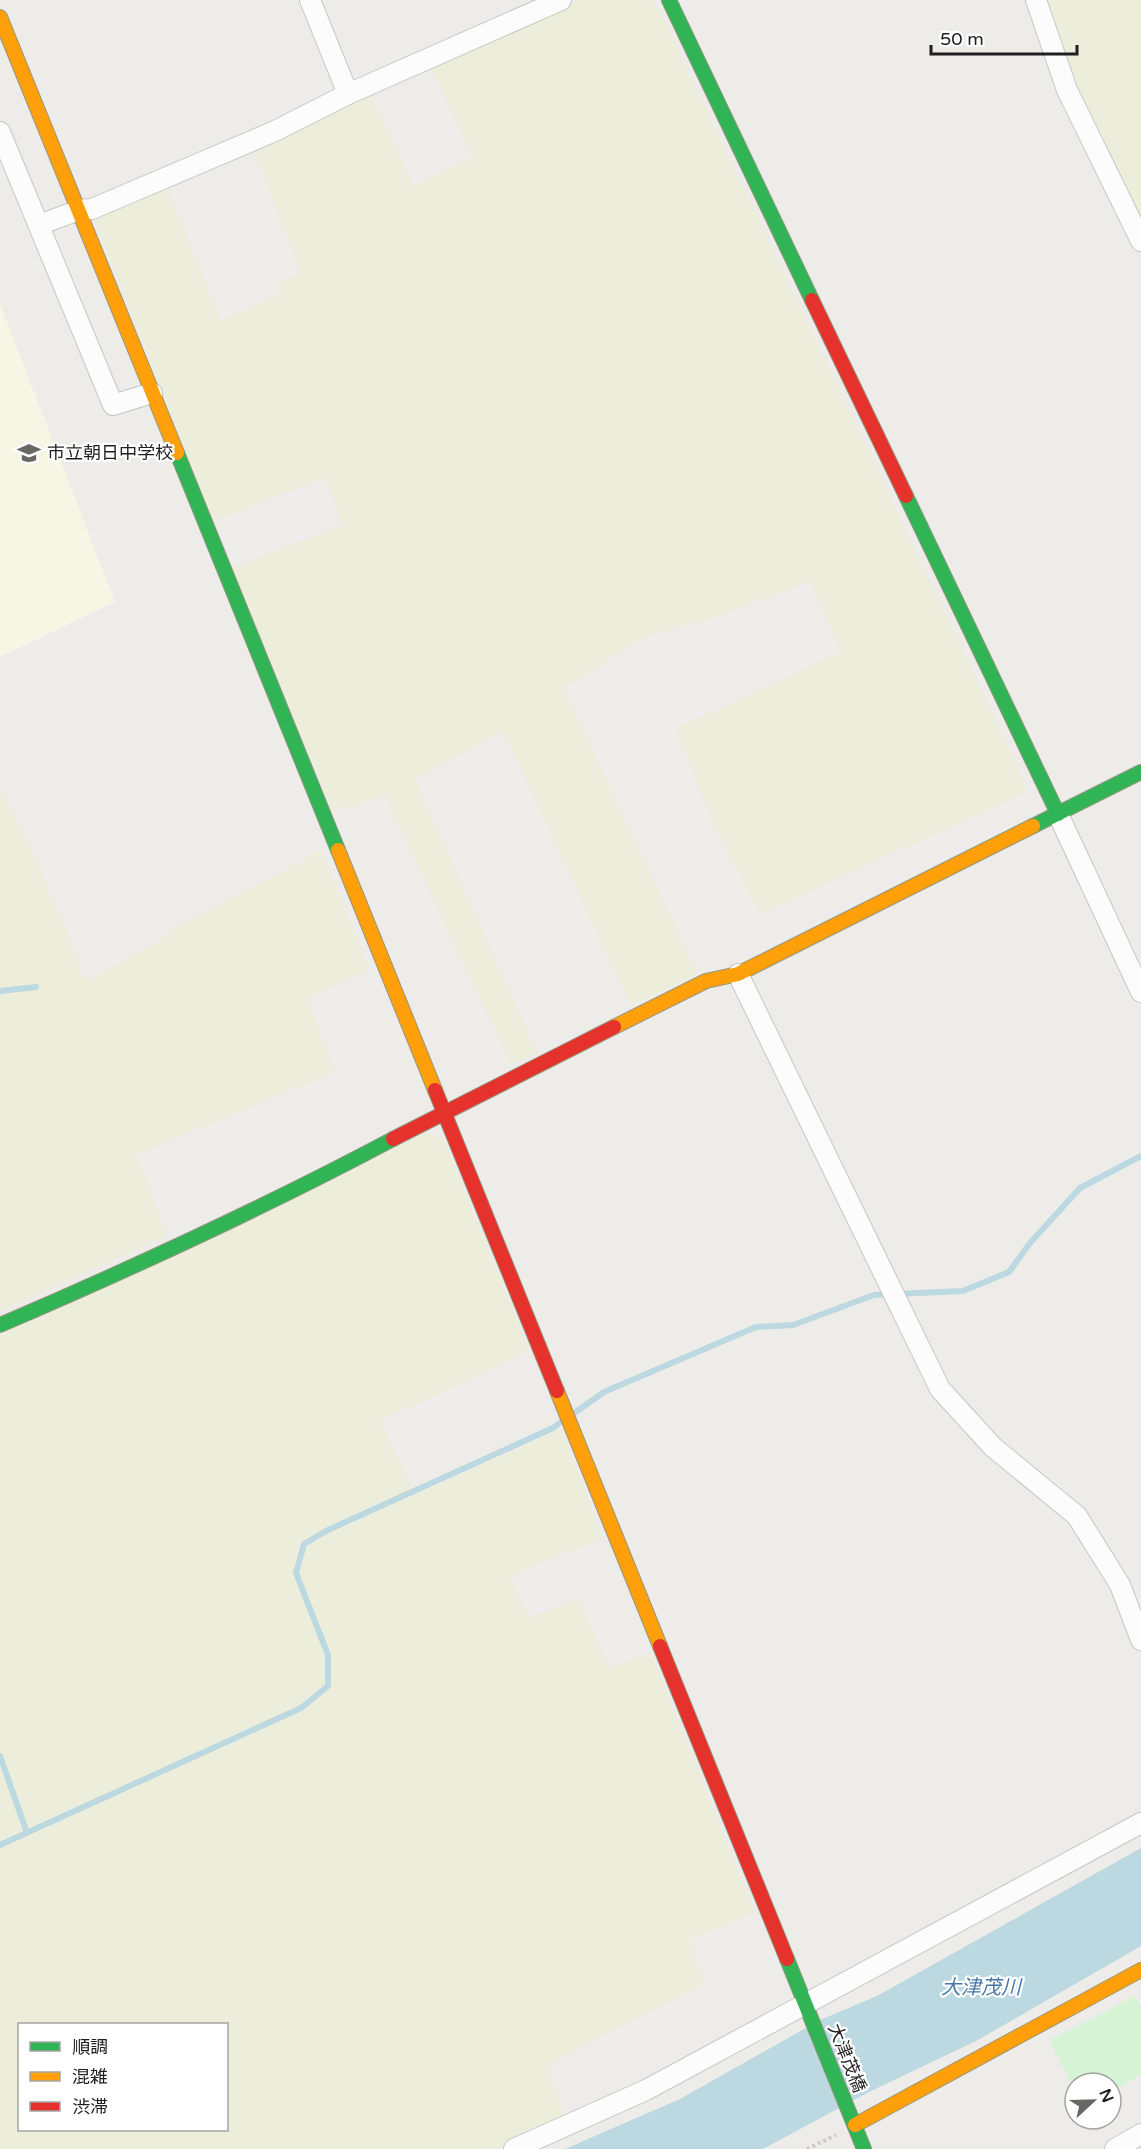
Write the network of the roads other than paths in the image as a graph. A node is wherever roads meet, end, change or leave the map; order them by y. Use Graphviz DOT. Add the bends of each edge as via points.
graph roads {
  1 [pos="310,0"];
  2 [pos="561,0"];
  3 [pos="669,0"];
  4 [pos="1036,0"];
  5 [pos="0,17"];
  6 [pos="348,94"];
  7 [pos="0,132"];
  8 [pos="79,210"];
  9 [pos="39,225"];
  10 [pos="1141,241"];
  11 [pos="152,393"];
  12 [pos="1141,772"];
  13 [pos="1058,814"];
  14 [pos="738,974"];
  15 [pos="1141,992"];
  16 [pos="443,1112"];
  17 [pos="0,1325"];
  18 [pos="1141,1640"];
  19 [pos="1141,1823"];
  20 [pos="1141,1970"];
  21 [pos="805,2004"];
  22 [pos="855,2125"];
  23 [pos="1141,2134"];
  24 [pos="514,2149"];
  25 [pos="864,2149"];
  26 [pos="1115,2149"];
  1 -- 6 [label="street"];
  2 -- 6 [label="street"];
  3 -- 13 [label="street"];
  4 -- 10 [label="street" via="1067,90"];
  5 -- 8 [label="street, 大津茂橋"];
  6 -- 8 [label="street" via="275,131 92,209"];
  7 -- 9 [label="street"];
  8 -- 9 [label="street"];
  8 -- 11 [label="street, 大津茂橋"];
  9 -- 11 [label="street" via="113,405"];
  11 -- 16 [label="street, 大津茂橋"];
  12 -- 13 [label="street"];
  13 -- 14 [label="street"];
  13 -- 15 [label="street"];
  14 -- 16 [label="street" via="706,981"];
  14 -- 18 [label="street" via="940,1389 993,1447 1077,1516 1120,1585"];
  16 -- 17 [label="street" via="320,1178"];
  16 -- 21 [label="street, 大津茂橋"];
  19 -- 21 [label="street"];
  20 -- 22 [label="street"];
  21 -- 22 [label="street, 大津茂橋"];
  21 -- 24 [label="street" via="646,2090"];
  22 -- 25 [label="street, 大津茂橋"];
  23 -- 26 [label="street"];
}
